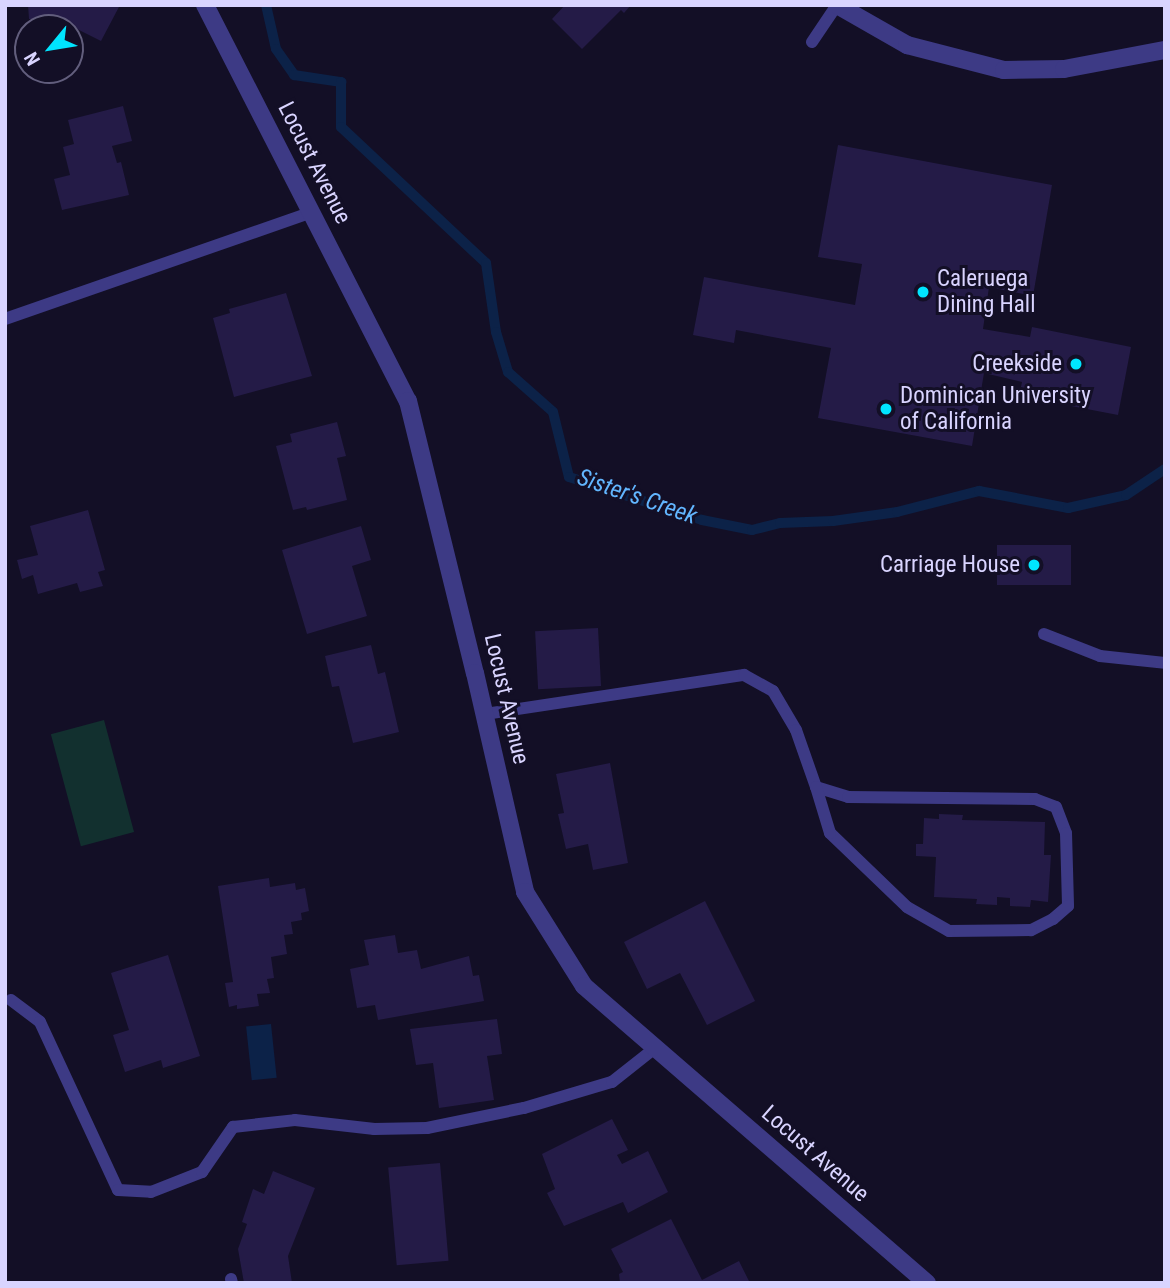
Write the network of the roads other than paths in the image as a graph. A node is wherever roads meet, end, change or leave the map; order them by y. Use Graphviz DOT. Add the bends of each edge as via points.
graph roads {
  1 [pos="205,5"];
  2 [pos="837,5"];
  3 [pos="812,42"];
  4 [pos="1165,51"];
  5 [pos="312,212"];
  6 [pos="5,318"];
  7 [pos="1044,634"];
  8 [pos="1165,663"];
  9 [pos="485,714"];
  10 [pos="816,787"];
  11 [pos="11,1000"];
  12 [pos="655,1048"];
  13 [pos="927,1283"];
  1 -- 5 [label="street, Locust Avenue"];
  2 -- 3 [label="lane"];
  2 -- 4 [label="street" via="907,45 1004,70 1064,69"];
  5 -- 6 [label="lane"];
  5 -- 9 [label="street, Locust Avenue" via="408,401"];
  7 -- 8 [label="lane" via="1100,656"];
  9 -- 10 [label="lane" via="744,676 773,691 796,730"];
  9 -- 12 [label="street, Locust Avenue" via="525,892 584,986"];
  10 -- 10 [label="lane" via="848,797 1023,798 1056,807 1066,833 1068,906 1031,930 949,931 907,907 830,833"];
  11 -- 12 [label="lane" via="40,1022 118,1190 151,1192 201,1172 233,1127 295,1120 374,1129 427,1128 524,1108 612,1082"];
  12 -- 13 [label="street, Locust Avenue"];
}
